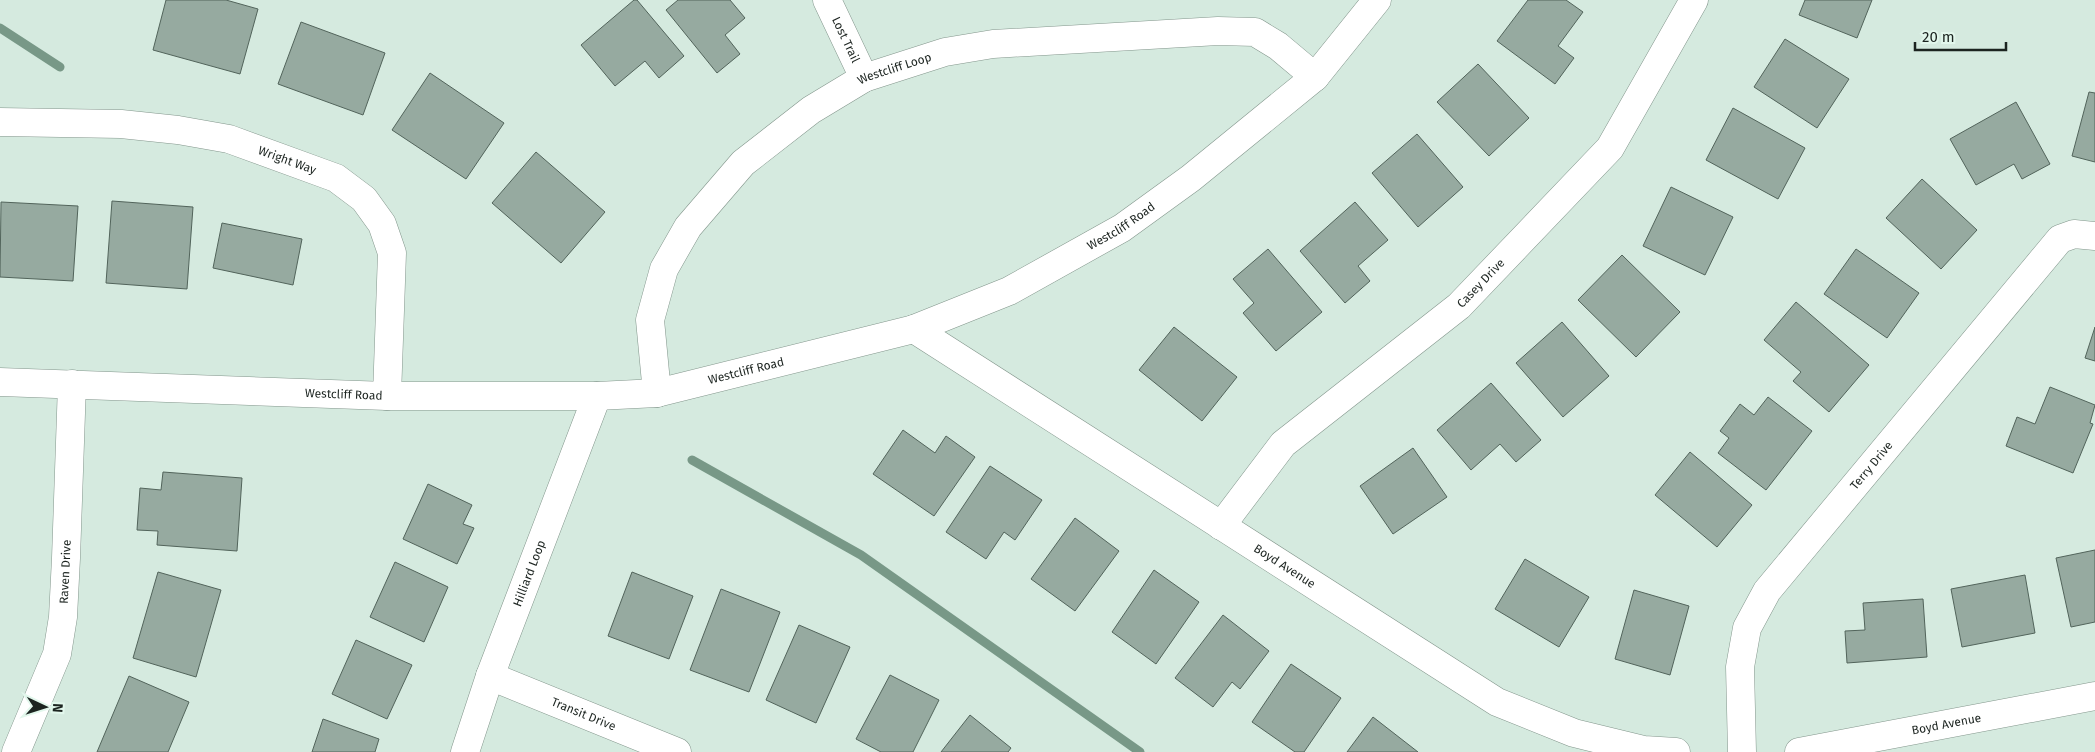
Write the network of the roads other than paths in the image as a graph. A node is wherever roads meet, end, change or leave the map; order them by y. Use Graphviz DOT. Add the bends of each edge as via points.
graph roads {
  1 [pos="827,0"];
  2 [pos="1377,0"];
  3 [pos="1694,0"];
  4 [pos="1315,77"];
  5 [pos="864,78"];
  6 [pos="0,122"];
  7 [pos="2095,236"];
  8 [pos="914,329"];
  9 [pos="0,382"];
  10 [pos="72,384"];
  11 [pos="657,393"];
  12 [pos="387,396"];
  13 [pos="597,396"];
  14 [pos="1222,526"];
  15 [pos="490,676"];
  16 [pos="2095,696"];
  17 [pos="16,752"];
  18 [pos="464,752"];
  19 [pos="677,752"];
  20 [pos="1676,752"];
  21 [pos="1742,752"];
  22 [pos="1799,752"];
  1 -- 5 [label="street, Lost Trail"];
  2 -- 4 [label="street, Westcliff Road"];
  3 -- 14 [label="street, Casey Drive" via="1610,148 1458,306 1283,444"];
  4 -- 5 [label="street, Westcliff Loop" via="1278,46 1254,32 1218,31 993,44 945,52"];
  4 -- 8 [label="street, Westcliff Road" via="1191,178 1122,228 1009,291"];
  5 -- 11 [label="street, Westcliff Loop" via="811,110 742,163 688,227 664,269 650,320"];
  6 -- 12 [label="street, Wright Way" via="121,124 178,130 229,139 336,178 364,200 382,224 392,253"];
  7 -- 21 [label="street, Terry Drive" via="2074,234 2060,240 1767,591 1747,628 1740,667"];
  8 -- 11 [label="street, Westcliff Road"];
  8 -- 14 [label="street, Boyd Avenue"];
  9 -- 10 [label="street, Westcliff Road"];
  10 -- 12 [label="street, Westcliff Road"];
  10 -- 17 [label="street, Raven Drive" via="60,636 57,654"];
  11 -- 13 [label="street, Westcliff Road"];
  12 -- 13 [label="street, Westcliff Road"];
  13 -- 15 [label="street, Hilliard Loop"];
  14 -- 20 [label="street, Boyd Avenue" via="1496,702 1574,733 1644,750"];
  15 -- 18 [label="street, Hilliard Loop"];
  15 -- 19 [label="street, Transit Drive"];
  16 -- 22 [label="street, Boyd Avenue"];
}
